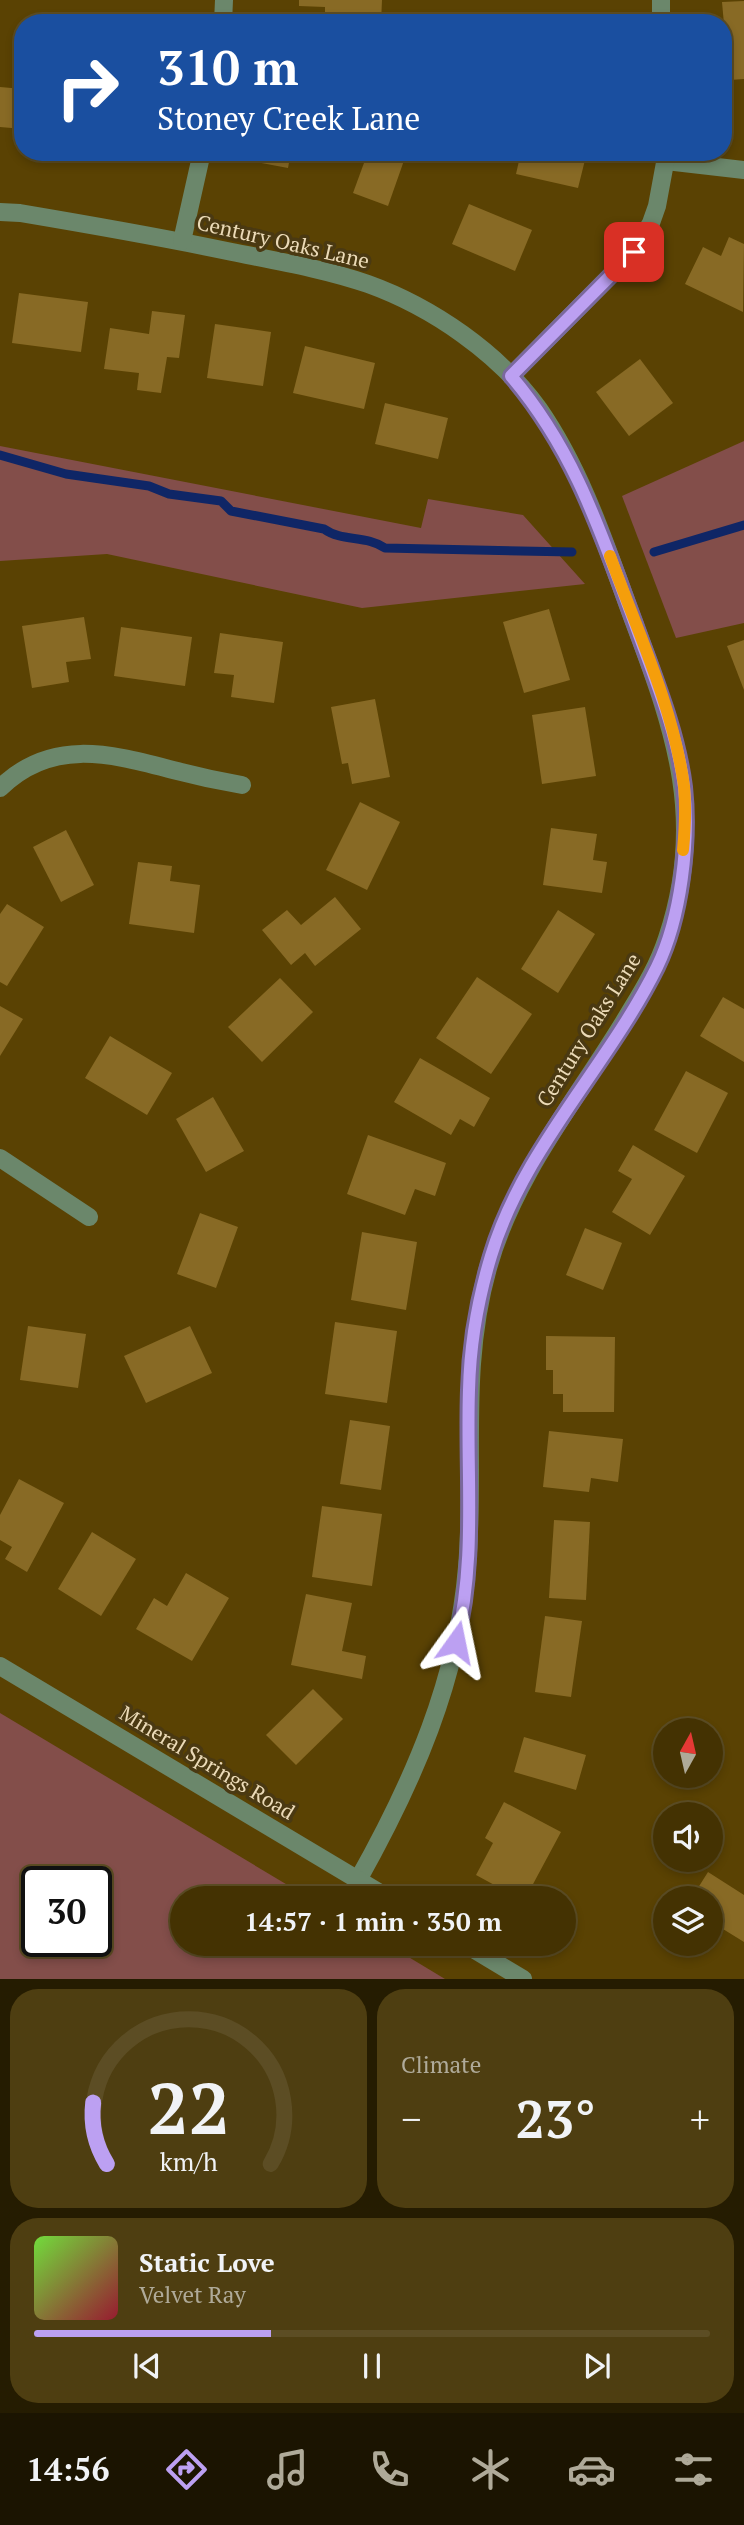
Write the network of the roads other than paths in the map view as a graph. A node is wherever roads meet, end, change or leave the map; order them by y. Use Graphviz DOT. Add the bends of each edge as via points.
graph roads {
  1 [pos="200,161"];
  2 [pos="666,161"];
  3 [pos="691,161"];
  4 [pos="744,170"];
  5 [pos="0,212"];
  6 [pos="182,241"];
  7 [pos="511,376"];
  8 [pos="242,785"];
  9 [pos="0,788"];
  10 [pos="0,1158"];
  11 [pos="89,1217"];
  12 [pos="0,1666"];
  13 [pos="358,1880"];
  14 [pos="368,1886"];
  15 [pos="485,1956"];
  16 [pos="523,1979"];
  1 -- 6 [label="street"];
  2 -- 7 [label="street" via="651,223 634,252"];
  3 -- 4 [label="street"];
  5 -- 6 [label="street, Century Oaks Lane"];
  6 -- 7 [label="street, Century Oaks Lane" via="371,285 452,328"];
  7 -- 13 [label="street, Century Oaks Lane" via="540,410 589,502 660,693 684,787 681,880 657,966 519,1188 493,1251 472,1353 468,1561 462,1618 444,1689 416,1768"];
  8 -- 9 [label="street" via="114,755 81,752 33,765"];
  10 -- 11 [label="street"];
  12 -- 13 [label="street, Mineral Springs Road"];
  13 -- 14 [label="street, Mineral Springs Road"];
  15 -- 16 [label="street"];
}
